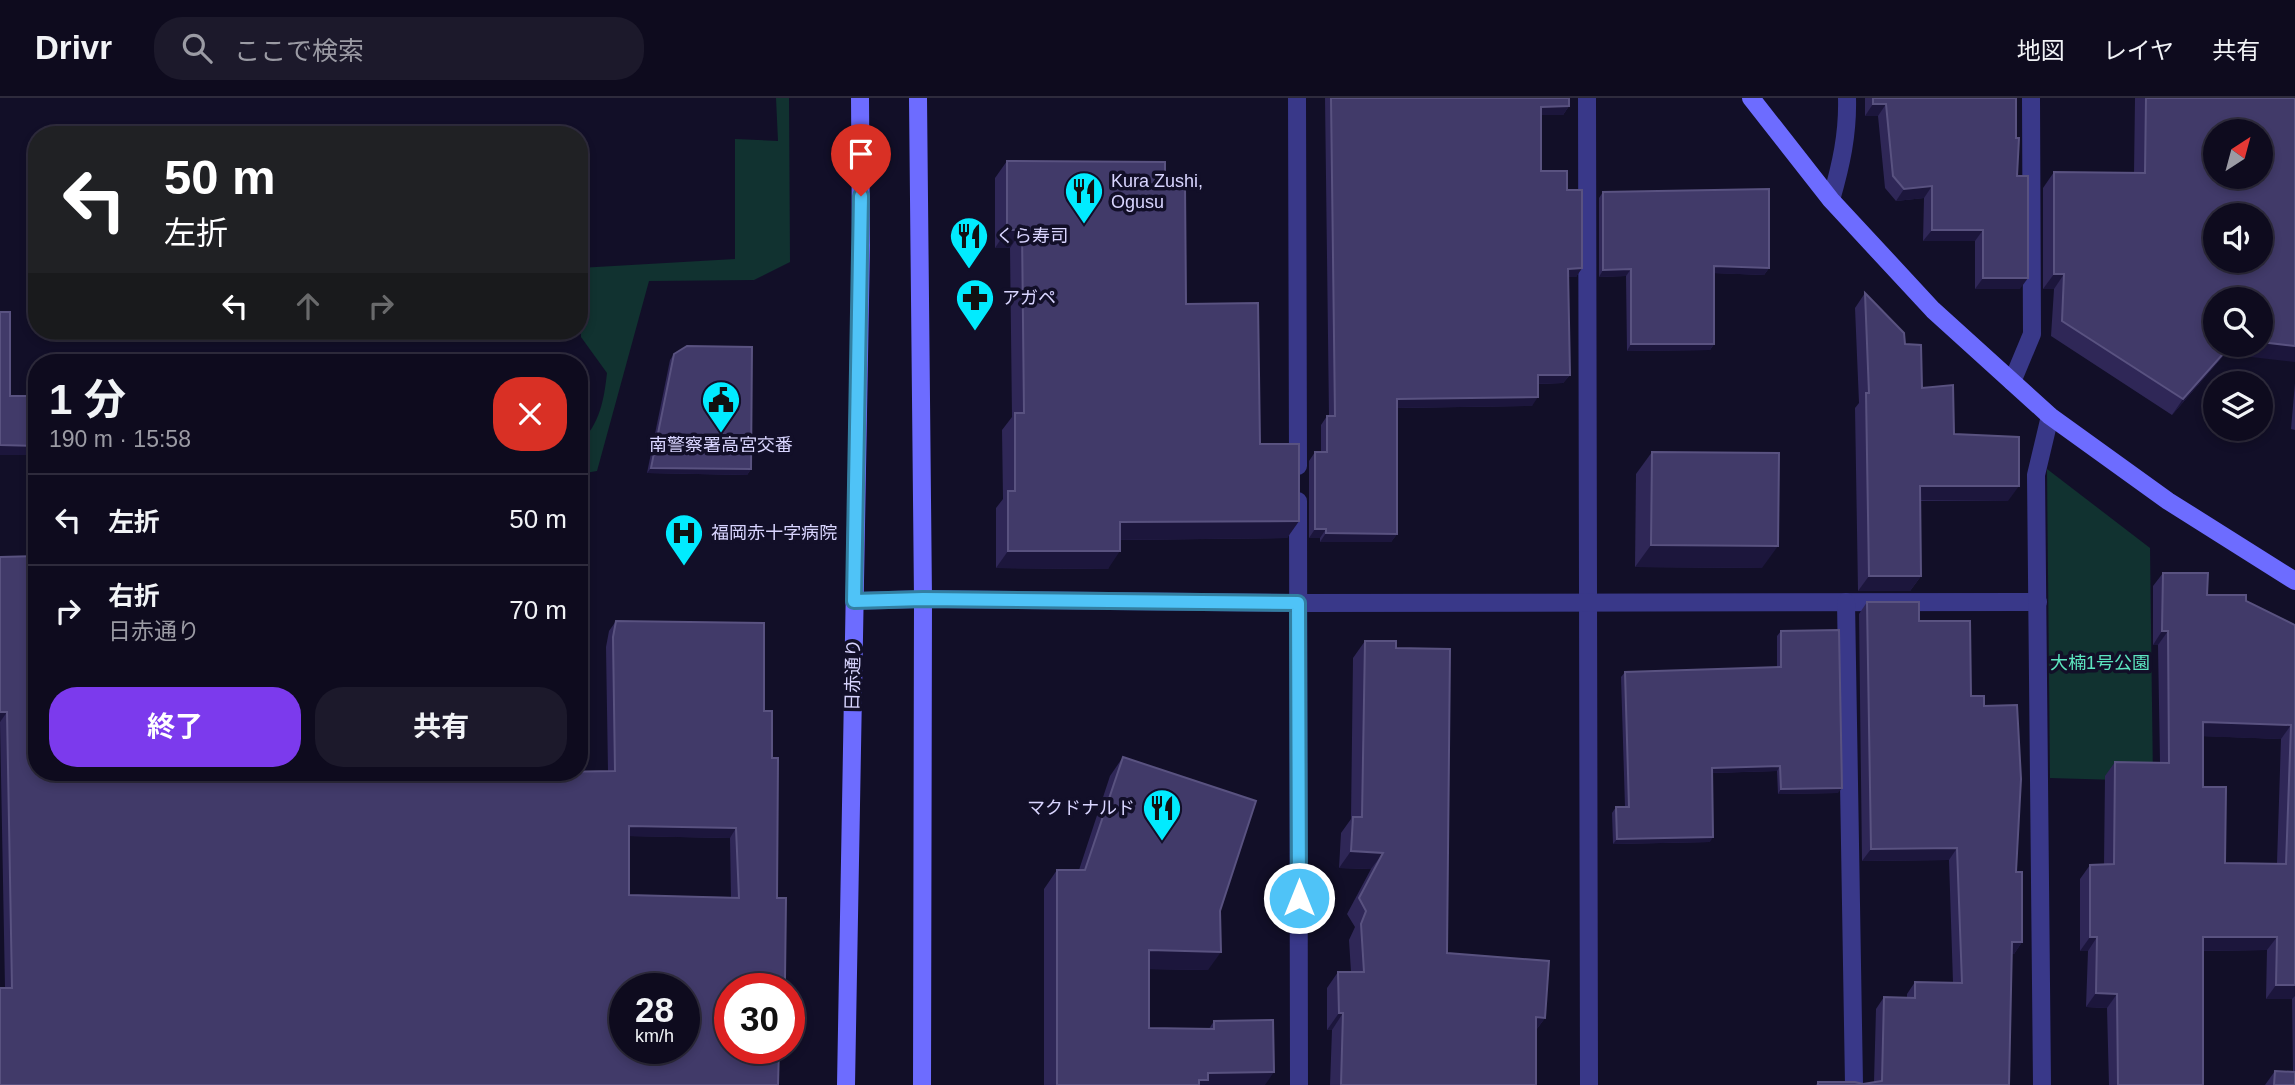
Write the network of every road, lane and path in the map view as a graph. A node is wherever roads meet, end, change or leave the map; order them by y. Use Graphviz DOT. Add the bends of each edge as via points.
graph roads {
  1 [pos="860,98"];
  2 [pos="918,98"];
  3 [pos="1297,98"];
  4 [pos="1587,98"];
  5 [pos="1751,98"];
  6 [pos="1847,98"];
  7 [pos="2031,98"];
  8 [pos="1831,200"];
  9 [pos="2012,382"];
  10 [pos="2050,416"];
  11 [pos="2295,581"];
  12 [pos="923,599"];
  13 [pos="854,601"];
  14 [pos="1588,601"];
  15 [pos="1846,602"];
  16 [pos="2038,602"];
  17 [pos="1298,603"];
  18 [pos="846,1085"];
  19 [pos="922,1085"];
  20 [pos="1299,1085"];
  21 [pos="1589,1085"];
  22 [pos="1854,1085"];
  23 [pos="2042,1085"];
  1 -- 13 [label="main road, 日赤通り"];
  2 -- 12 [label="main road"];
  3 -- 17 [label="street"];
  4 -- 14 [label="street"];
  5 -- 8 [label="main road"];
  6 -- 8 [label="street" via="1843,157"];
  7 -- 9 [label="street" via="2032,334"];
  8 -- 9 [label="main road" via="1933,310"];
  9 -- 10 [label="main road"];
  10 -- 11 [label="main road" via="2168,500"];
  10 -- 16 [label="street" via="2036,475"];
  12 -- 13 [label="street"];
  12 -- 17 [label="street"];
  12 -- 19 [label="main road"];
  13 -- 18 [label="main road, 日赤通り"];
  14 -- 15 [label="street"];
  14 -- 17 [label="street"];
  14 -- 21 [label="street"];
  15 -- 16 [label="street"];
  15 -- 22 [label="street"];
  16 -- 23 [label="street"];
  17 -- 20 [label="street"];
}
